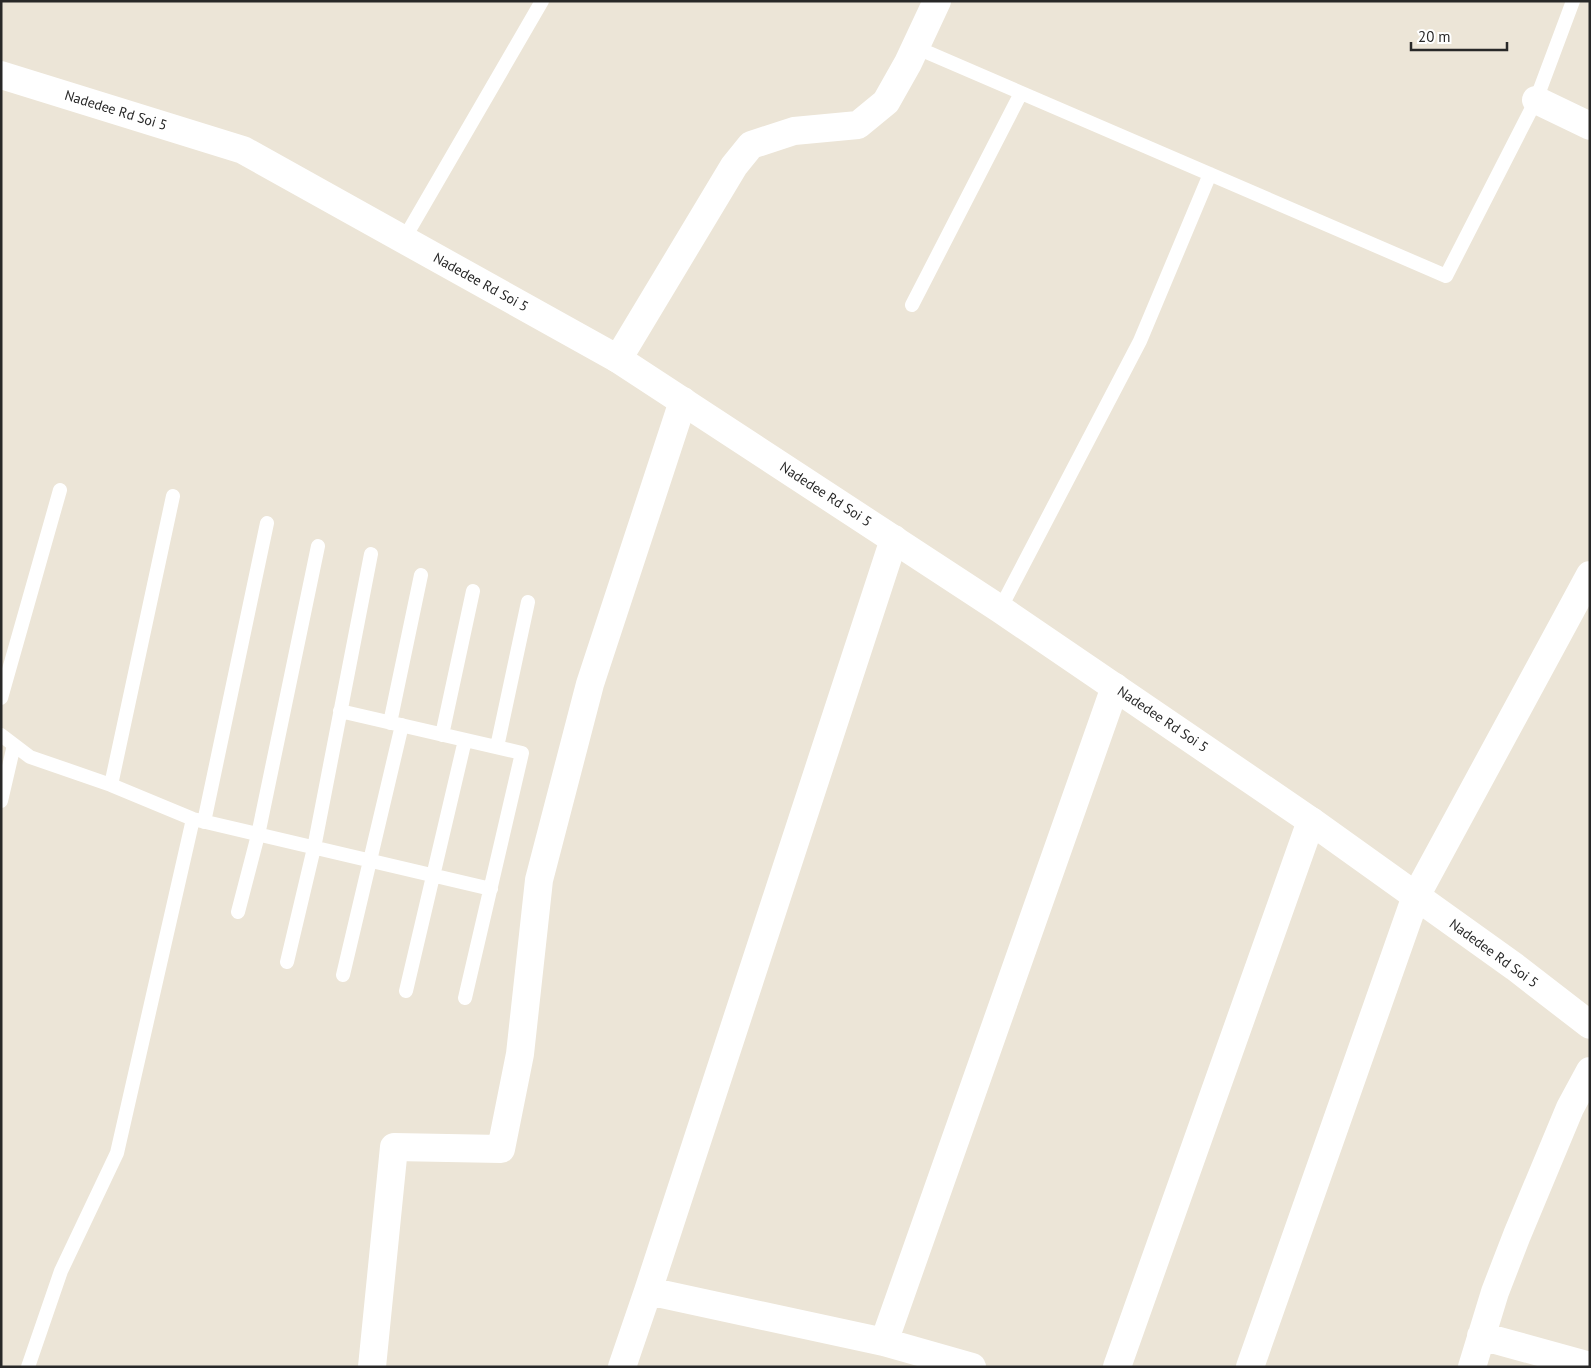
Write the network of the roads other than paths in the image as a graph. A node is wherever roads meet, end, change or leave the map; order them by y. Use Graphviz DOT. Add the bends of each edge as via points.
graph roads {
  1 [pos="542,1"];
  2 [pos="937,1"];
  3 [pos="1573,1"];
  4 [pos="915,47"];
  5 [pos="1,75"];
  6 [pos="1021,93"];
  7 [pos="1536,100"];
  8 [pos="1590,126"];
  9 [pos="1210,174"];
  10 [pos="404,239"];
  11 [pos="912,305"];
  12 [pos="618,359"];
  13 [pos="683,401"];
  14 [pos="60,490"];
  15 [pos="173,496"];
  16 [pos="267,523"];
  17 [pos="894,539"];
  18 [pos="318,546"];
  19 [pos="371,554"];
  20 [pos="1590,574"];
  21 [pos="421,575"];
  22 [pos="473,591"];
  23 [pos="528,602"];
  24 [pos="1000,609"];
  25 [pos="1115,687"];
  26 [pos="1,698"];
  27 [pos="340,711"];
  28 [pos="396,724"];
  29 [pos="442,735"];
  30 [pos="1,736"];
  31 [pos="465,740"];
  32 [pos="14,745"];
  33 [pos="497,747"];
  34 [pos="111,785"];
  35 [pos="1,801"];
  36 [pos="198,821"];
  37 [pos="1312,821"];
  38 [pos="258,835"];
  39 [pos="314,848"];
  40 [pos="370,861"];
  41 [pos="433,875"];
  42 [pos="490,889"];
  43 [pos="1416,896"];
  44 [pos="238,912"];
  45 [pos="287,962"];
  46 [pos="344,975"];
  47 [pos="406,990"];
  48 [pos="465,998"];
  49 [pos="1590,1025"];
  50 [pos="1590,1071"];
  51 [pos="1580,1112"];
  52 [pos="648,1292"];
  53 [pos="1481,1336"];
  54 [pos="884,1342"];
  55 [pos="958,1365"];
  56 [pos="1590,1366"];
  57 [pos="28,1367"];
  58 [pos="372,1367"];
  59 [pos="622,1367"];
  60 [pos="1117,1367"];
  61 [pos="1250,1367"];
  62 [pos="1472,1367"];
  1 -- 10 [label="lane"];
  2 -- 4 [label="street"];
  3 -- 7 [label="lane"];
  4 -- 6 [label="lane"];
  4 -- 12 [label="street" via="886,102 858,125 794,131 752,145 734,166"];
  5 -- 10 [label="street, Nadedee Rd Soi 5" via="243,150"];
  6 -- 9 [label="lane"];
  6 -- 11 [label="lane"];
  7 -- 8 [label="street"];
  7 -- 9 [label="lane" via="1446,276"];
  9 -- 24 [label="lane" via="1140,341"];
  10 -- 12 [label="street, Nadedee Rd Soi 5"];
  12 -- 13 [label="street, Nadedee Rd Soi 5"];
  13 -- 17 [label="street, Nadedee Rd Soi 5"];
  13 -- 58 [label="street" via="590,684 539,880 520,1054 501,1149 394,1147"];
  14 -- 26 [label="lane"];
  15 -- 34 [label="lane"];
  16 -- 36 [label="lane"];
  17 -- 24 [label="street, Nadedee Rd Soi 5"];
  17 -- 52 [label="street"];
  18 -- 38 [label="lane"];
  19 -- 27 [label="lane"];
  20 -- 43 [label="street"];
  21 -- 28 [label="lane"];
  22 -- 29 [label="lane"];
  23 -- 33 [label="lane"];
  24 -- 25 [label="street, Nadedee Rd Soi 5"];
  25 -- 37 [label="street, Nadedee Rd Soi 5"];
  25 -- 54 [label="street"];
  27 -- 28 [label="lane"];
  27 -- 39 [label="lane"];
  28 -- 29 [label="lane"];
  28 -- 40 [label="lane"];
  29 -- 31 [label="lane"];
  30 -- 32 [label="lane"];
  31 -- 33 [label="lane"];
  31 -- 41 [label="lane"];
  32 -- 34 [label="lane" via="30,757"];
  32 -- 35 [label="lane"];
  33 -- 42 [label="lane" via="522,753"];
  34 -- 36 [label="lane"];
  36 -- 38 [label="lane"];
  36 -- 57 [label="lane" via="117,1153 61,1271"];
  37 -- 43 [label="street, Nadedee Rd Soi 5"];
  37 -- 60 [label="street"];
  38 -- 39 [label="lane"];
  38 -- 44 [label="lane"];
  39 -- 40 [label="lane"];
  39 -- 45 [label="lane"];
  40 -- 41 [label="lane"];
  40 -- 46 [label="lane"];
  41 -- 42 [label="lane"];
  41 -- 47 [label="lane"];
  42 -- 48 [label="lane"];
  43 -- 49 [label="street, Nadedee Rd Soi 5"];
  43 -- 61 [label="street"];
  50 -- 51 [label="street"];
  51 -- 53 [label="street" via="1495,1292"];
  52 -- 54 [label="street"];
  52 -- 59 [label="street"];
  53 -- 56 [label="street"];
  53 -- 62 [label="street"];
  54 -- 55 [label="street"];
}
